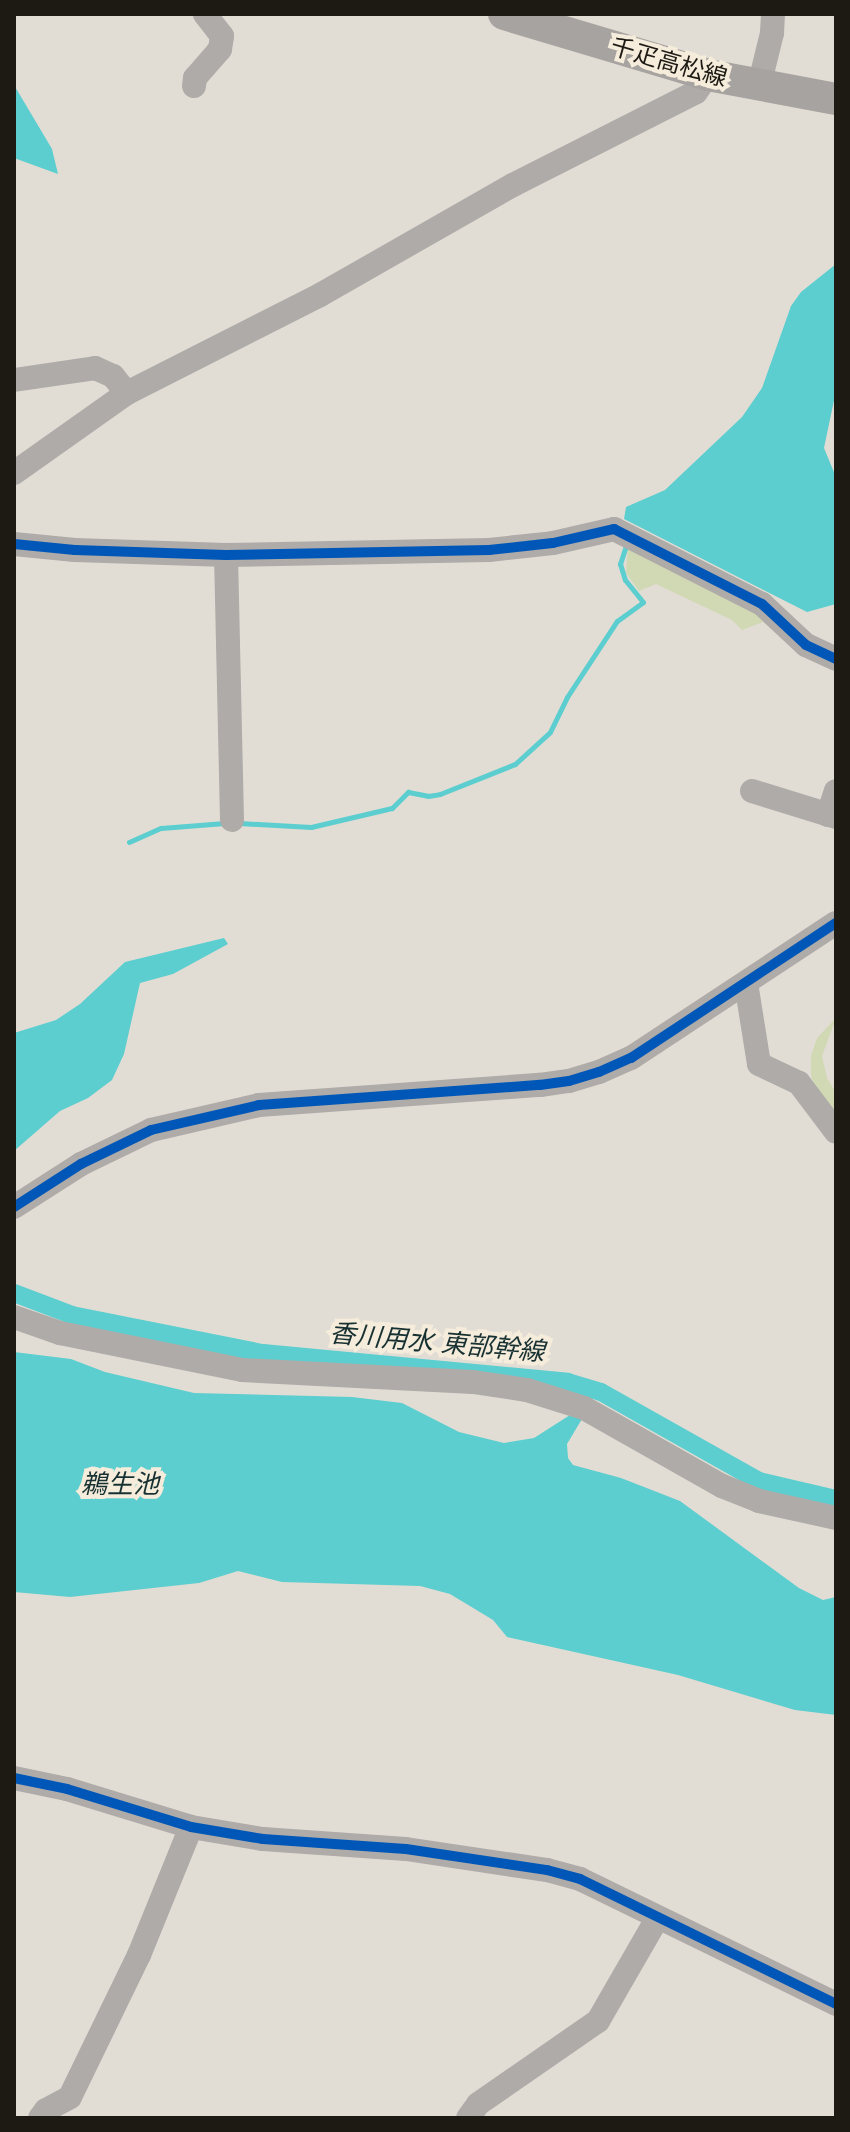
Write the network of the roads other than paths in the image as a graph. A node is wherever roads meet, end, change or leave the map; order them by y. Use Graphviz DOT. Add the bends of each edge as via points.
graph roads {
  1 [pos="205,14"];
  2 [pos="504,14"];
  3 [pos="773,14"];
  4 [pos="708,75"];
  5 [pos="194,86"];
  6 [pos="759,86"];
  7 [pos="836,99"];
  8 [pos="14,380"];
  9 [pos="127,393"];
  10 [pos="14,473"];
  11 [pos="14,544"];
  12 [pos="226,555"];
  13 [pos="836,659"];
  14 [pos="752,791"];
  15 [pos="836,791"];
  16 [pos="832,816"];
  17 [pos="232,820"];
  18 [pos="836,923"];
  19 [pos="746,983"];
  20 [pos="836,1132"];
  21 [pos="14,1207"];
  22 [pos="14,1317"];
  23 [pos="836,1518"];
  24 [pos="14,1778"];
  25 [pos="191,1827"];
  26 [pos="657,1919"];
  27 [pos="836,2004"];
  28 [pos="40,2118"];
  29 [pos="468,2118"];
  1 -- 5 [label="street" via="222,36 220,49"];
  2 -- 4 [label="main road, 千疋高松線"];
  3 -- 6 [label="street"];
  4 -- 6 [label="main road, 千疋高松線"];
  4 -- 9 [label="street" via="696,92"];
  6 -- 7 [label="main road, 千疋高松線"];
  8 -- 9 [label="street" via="95,368 113,376"];
  9 -- 10 [label="street"];
  11 -- 12 [label="street"];
  12 -- 13 [label="street" via="489,550 614,529 762,604 806,645"];
  12 -- 17 [label="street"];
  14 -- 16 [label="street"];
  15 -- 16 [label="street"];
  18 -- 19 [label="street"];
  19 -- 20 [label="street" via="759,1064 799,1083"];
  19 -- 21 [label="street" via="631,1058 569,1081 259,1105 151,1130 81,1164"];
  22 -- 23 [label="street" via="60,1333 242,1370 473,1382 527,1390 584,1408 722,1486 759,1501"];
  24 -- 25 [label="street"];
  25 -- 26 [label="street" via="547,1870 580,1879"];
  25 -- 28 [label="street" via="139,1955 70,2097"];
  26 -- 27 [label="street"];
  26 -- 29 [label="street" via="598,2021 478,2104"];
}
